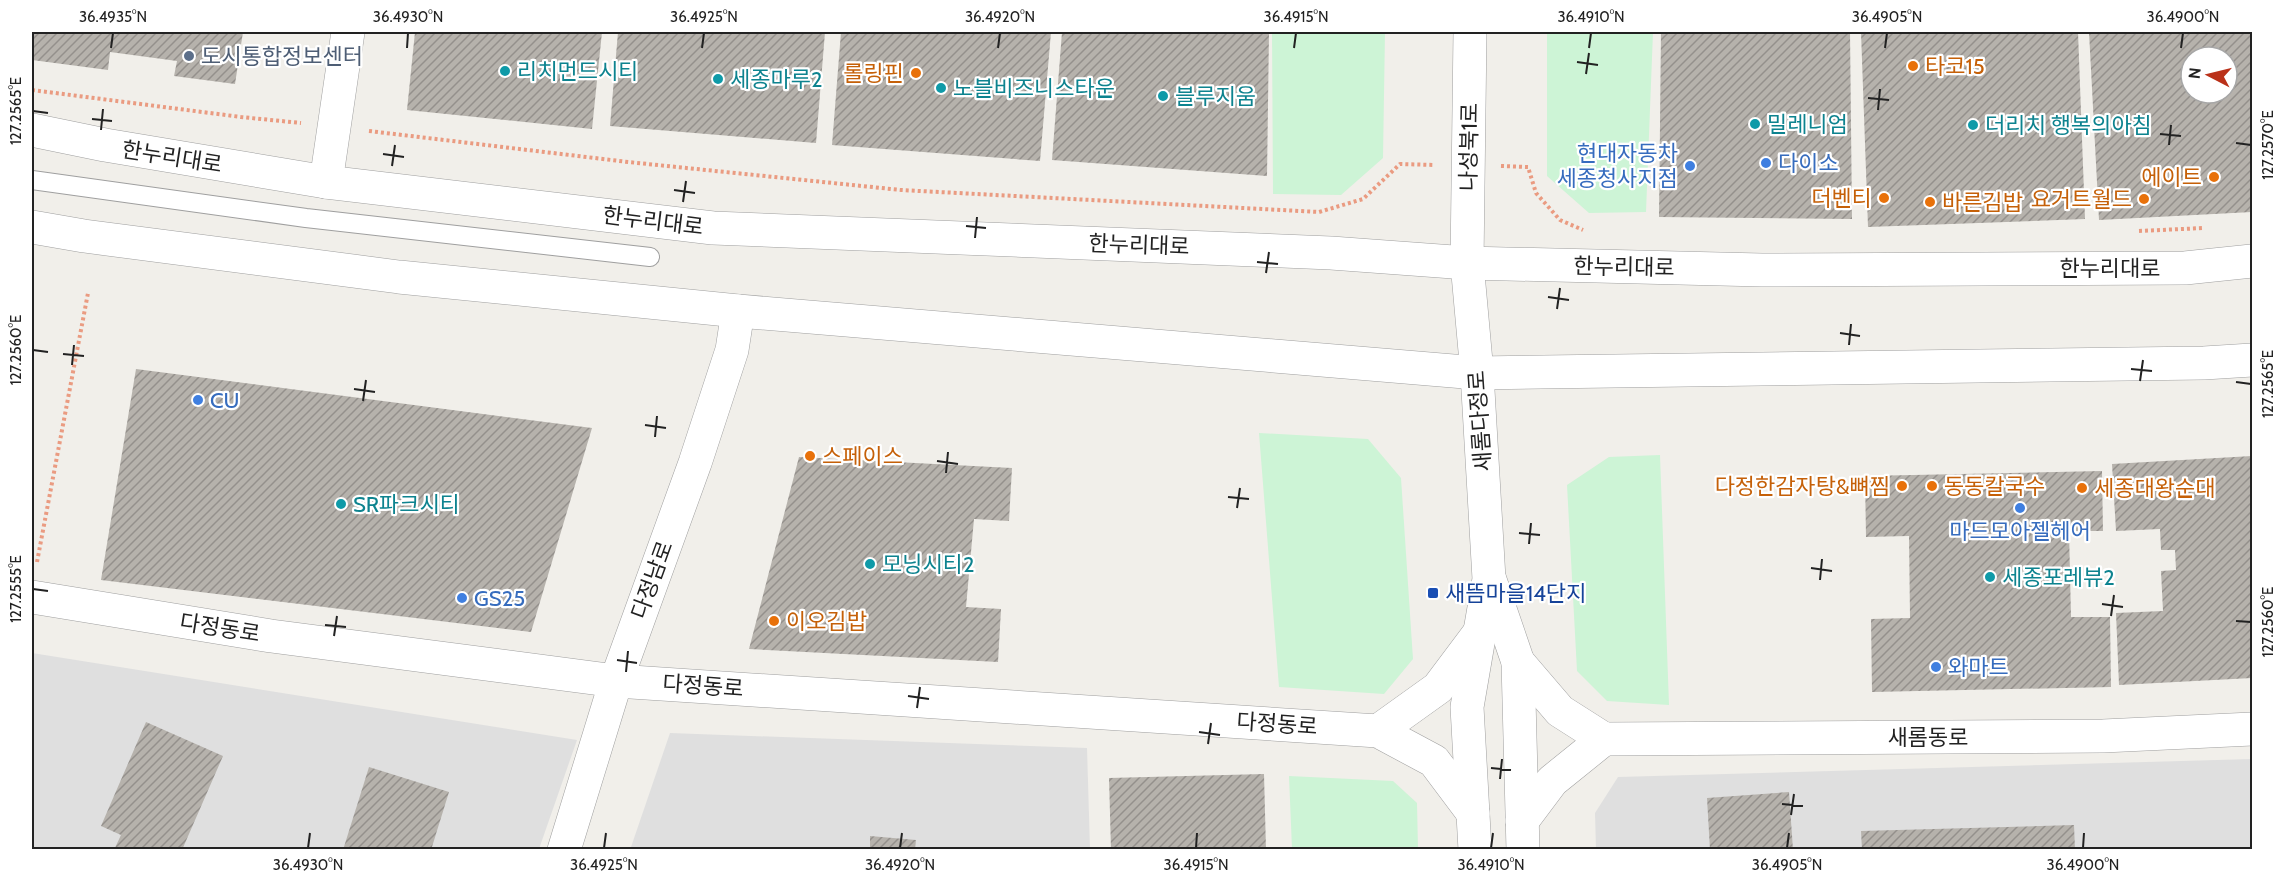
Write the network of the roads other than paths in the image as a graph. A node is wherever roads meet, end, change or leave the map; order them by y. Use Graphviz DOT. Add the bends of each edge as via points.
graph roads {
  1 [pos="348,32"];
  2 [pos="1470,32"];
  3 [pos="32,130"];
  4 [pos="32,180"];
  5 [pos="326,182"];
  6 [pos="32,227"];
  7 [pos="650,257"];
  8 [pos="2253,261"];
  9 [pos="1467,263"];
  10 [pos="738,310"];
  11 [pos="2253,360"];
  12 [pos="1477,373"];
  13 [pos="1489,579"];
  14 [pos="32,597"];
  15 [pos="1480,632"];
  16 [pos="1518,662"];
  17 [pos="616,681"];
  18 [pos="2253,729"];
  19 [pos="1378,731"];
  20 [pos="1604,739"];
  21 [pos="1473,813"];
  22 [pos="1523,835"];
  23 [pos="564,849"];
  24 [pos="1475,849"];
  1 -- 5 [label="street"];
  2 -- 9 [label="street, 나성북1로"];
  3 -- 5 [label="street, 한누리대로" via="105,146"];
  4 -- 7 [label="lane" via="306,218"];
  5 -- 9 [label="street, 한누리대로" via="713,228 1331,253"];
  6 -- 10 [label="street" via="399,278"];
  8 -- 9 [label="street, 한누리대로" via="2185,268 1773,270"];
  9 -- 12 [label="street, 새롬다정로"];
  10 -- 12 [label="street"];
  10 -- 17 [label="street, 다정남로" via="732,350"];
  11 -- 12 [label="street"];
  12 -- 13 [label="street, 새롬다정로"];
  13 -- 15 [label="street, 새롬다정로"];
  13 -- 16 [label="street, 새롬다정로"];
  14 -- 17 [label="street, 다정동로" via="271,636"];
  15 -- 19 [label="street" via="1438,688"];
  15 -- 21 [label="street, 새롬다정로" via="1467,707"];
  16 -- 20 [label="street" via="1560,711"];
  16 -- 22 [label="street, 새롬다정로"];
  17 -- 19 [label="street, 다정동로"];
  17 -- 23 [label="street, 다정남로"];
  18 -- 20 [label="street, 새롬동로" via="2103,736"];
  19 -- 21 [label="street" via="1434,761"];
  20 -- 22 [label="street" via="1552,781"];
  21 -- 24 [label="street, 새롬다정로"];
}
